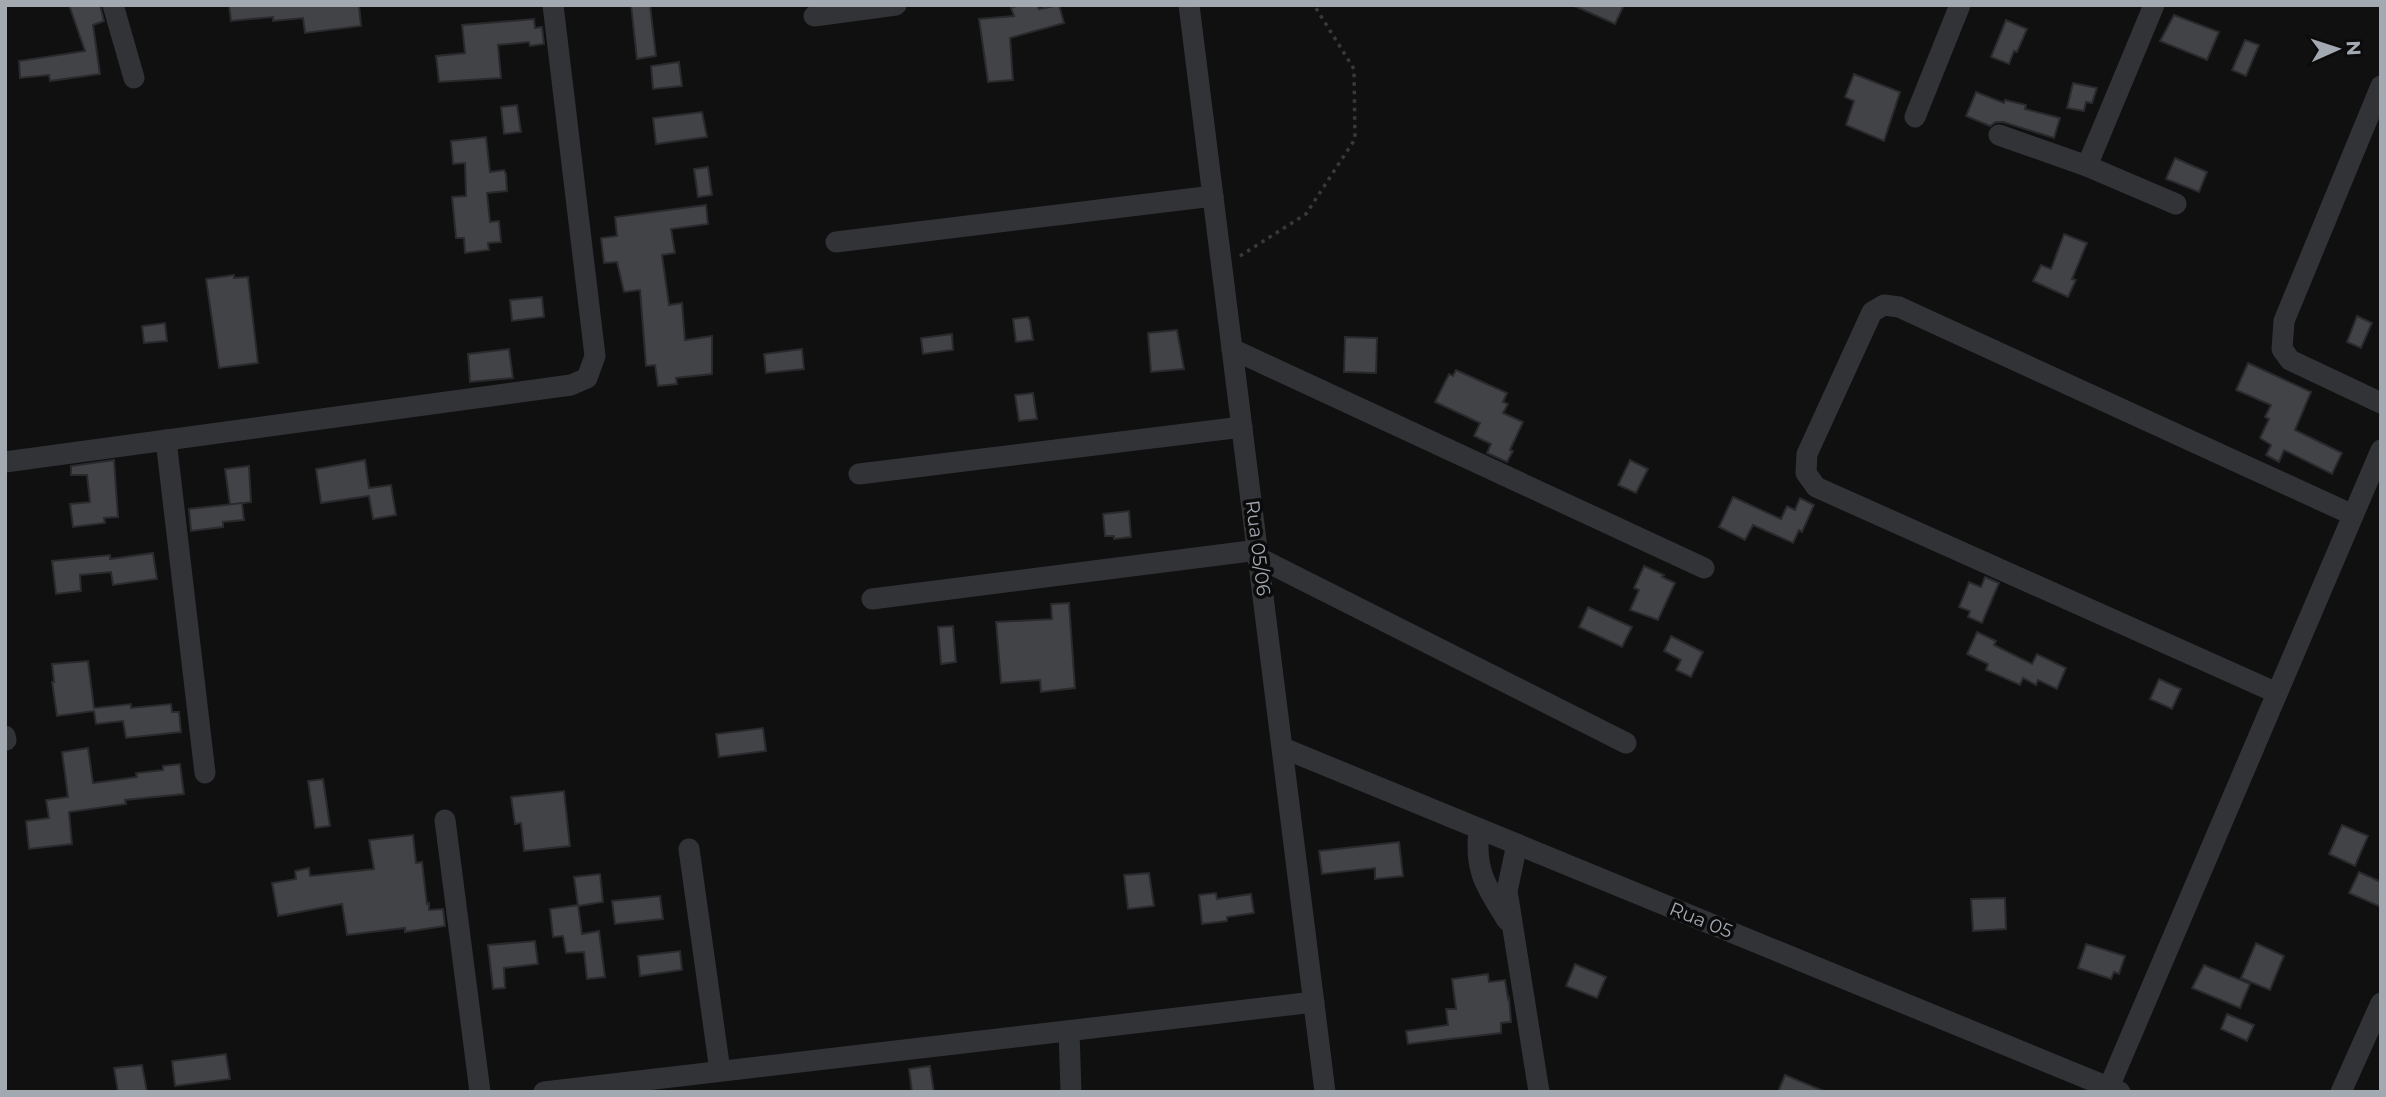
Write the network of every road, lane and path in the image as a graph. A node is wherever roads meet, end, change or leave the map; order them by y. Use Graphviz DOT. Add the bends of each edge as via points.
graph roads {
  1 [pos="113,5"];
  2 [pos="553,5"];
  3 [pos="896,5"];
  4 [pos="1189,5"];
  5 [pos="1314,5"];
  6 [pos="1960,5"];
  7 [pos="2154,5"];
  8 [pos="814,16"];
  9 [pos="134,78"];
  10 [pos="2381,86"];
  11 [pos="1915,117"];
  12 [pos="1999,135"];
  13 [pos="2087,166"];
  14 [pos="1213,197"];
  15 [pos="2176,204"];
  16 [pos="836,242"];
  17 [pos="1222,267"];
  18 [pos="1232,349"];
  19 [pos="2381,403"];
  20 [pos="1242,427"];
  21 [pos="166,440"];
  22 [pos="2381,450"];
  23 [pos="5,462"];
  24 [pos="859,474"];
  25 [pos="2353,515"];
  26 [pos="1258,554"];
  27 [pos="1704,568"];
  28 [pos="872,599"];
  29 [pos="2277,693"];
  30 [pos="1626,743"];
  31 [pos="1283,748"];
  32 [pos="205,773"];
  33 [pos="444,820"];
  34 [pos="1479,828"];
  35 [pos="1517,844"];
  36 [pos="689,849"];
  37 [pos="1513,929"];
  38 [pos="1314,1003"];
  39 [pos="2381,1003"];
  40 [pos="1069,1031"];
  41 [pos="720,1071"];
  42 [pos="2114,1090"];
  43 [pos="480,1092"];
  44 [pos="544,1092"];
  45 [pos="1072,1092"];
  46 [pos="1325,1092"];
  47 [pos="1539,1092"];
  48 [pos="2341,1092"];
  1 -- 9 [label="street"];
  2 -- 21 [label="street" via="595,356 587,378 571,385"];
  3 -- 8 [label="street"];
  4 -- 14 [label="street, Rua 05/06"];
  5 -- 17 [label="path" via="1354,69 1355,139 1306,214"];
  6 -- 11 [label="street"];
  7 -- 13 [label="street"];
  10 -- 19 [label="street" via="2284,321 2282,349 2290,360"];
  12 -- 13 [label="street"];
  13 -- 15 [label="street"];
  14 -- 16 [label="street"];
  14 -- 17 [label="street, Rua 05/06"];
  17 -- 18 [label="street, Rua 05/06"];
  18 -- 20 [label="street, Rua 05/06"];
  18 -- 27 [label="street"];
  20 -- 24 [label="street"];
  20 -- 26 [label="street, Rua 05/06"];
  21 -- 23 [label="street"];
  21 -- 32 [label="street"];
  22 -- 25 [label="street"];
  25 -- 29 [label="street"];
  25 -- 29 [label="street" via="1884,304 1872,312 1807,454 1807,473 1816,487"];
  26 -- 28 [label="street"];
  26 -- 30 [label="street"];
  26 -- 31 [label="street, Rua 05/06"];
  29 -- 42 [label="street"];
  31 -- 34 [label="street, Rua 05"];
  31 -- 38 [label="street, Rua 05/06"];
  33 -- 43 [label="street"];
  34 -- 35 [label="street, Rua 05"];
  34 -- 37 [label="street" via="1476,849 1483,881"];
  35 -- 37 [label="street" via="1507,891"];
  35 -- 42 [label="street, Rua 05"];
  36 -- 41 [label="street"];
  37 -- 47 [label="street"];
  38 -- 40 [label="street"];
  38 -- 46 [label="street, Rua 05/06"];
  39 -- 48 [label="street"];
  40 -- 41 [label="street"];
  40 -- 45 [label="street"];
  41 -- 44 [label="street"];
}
